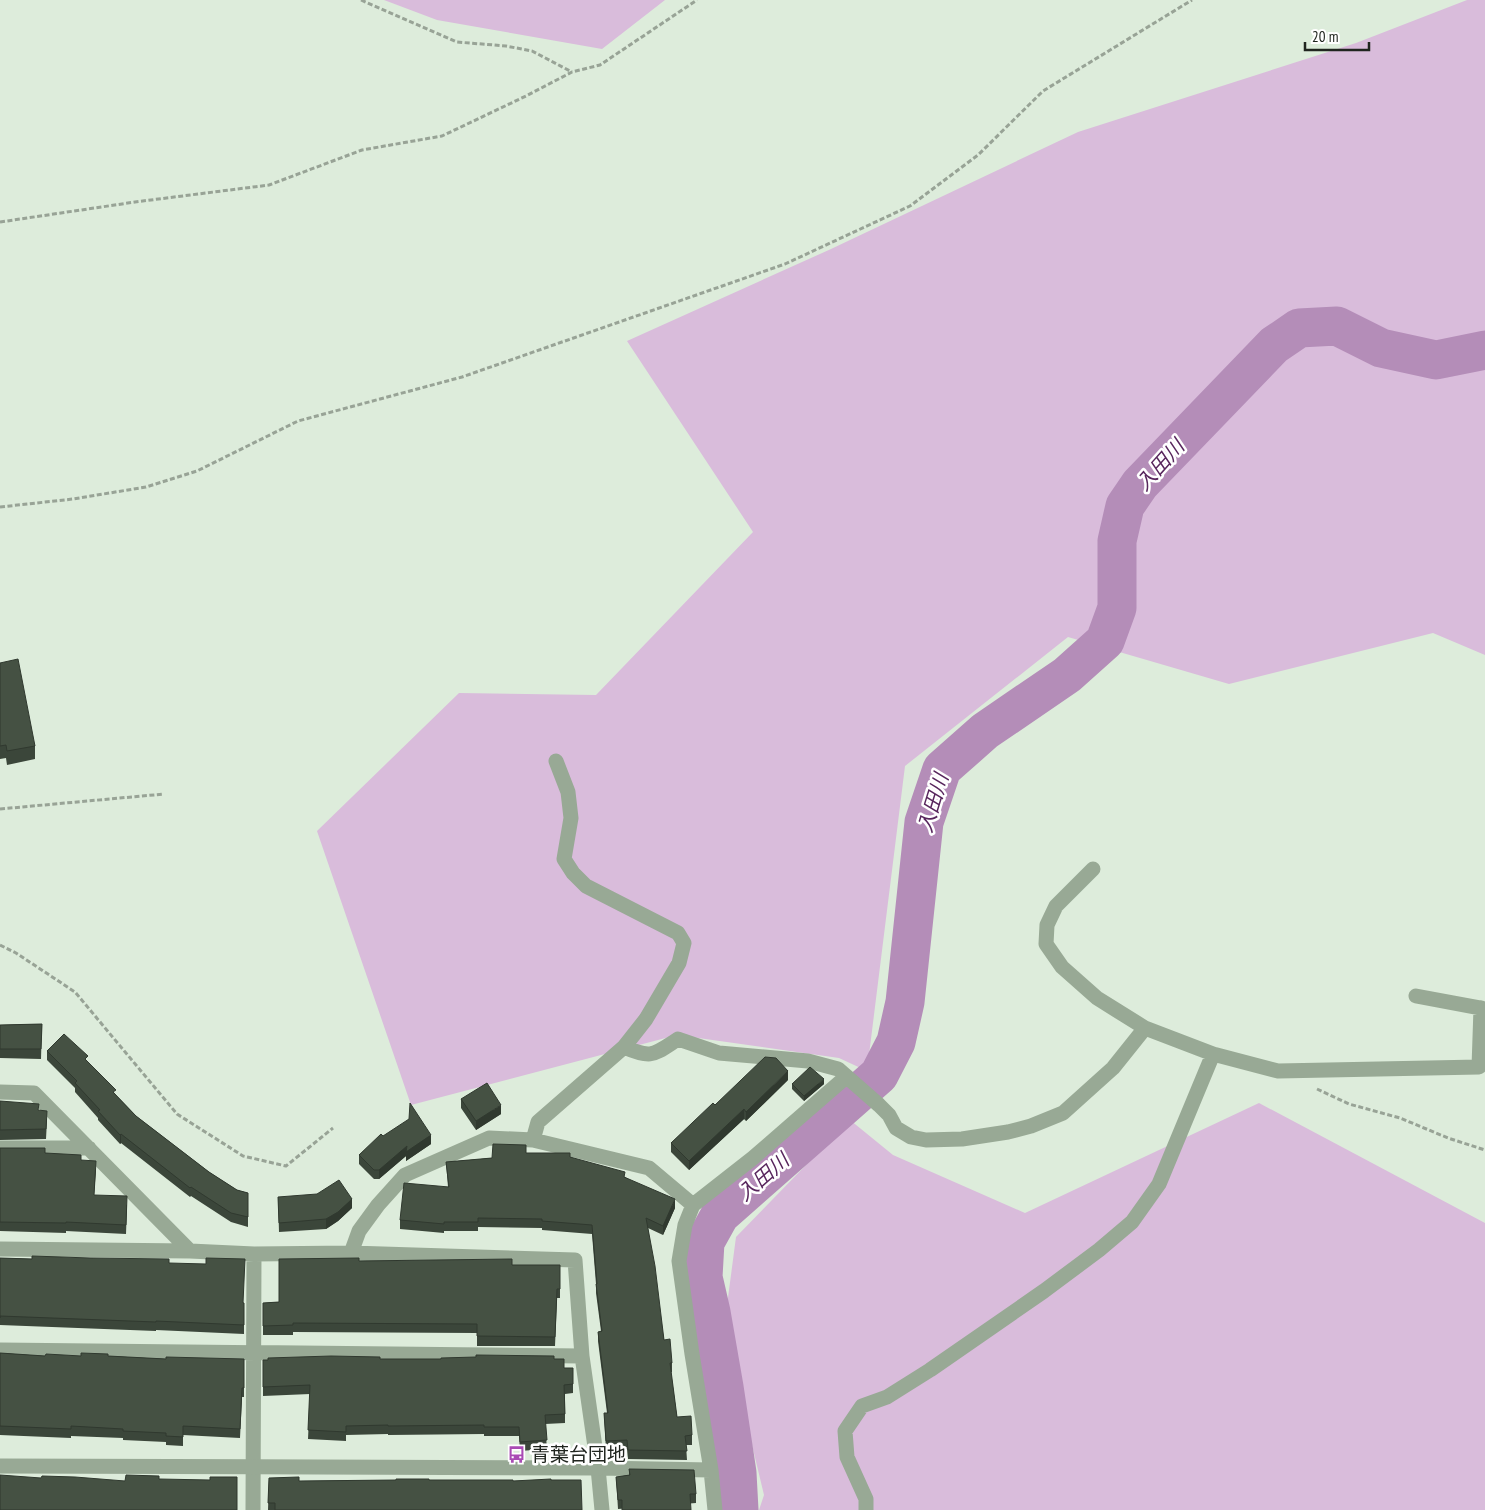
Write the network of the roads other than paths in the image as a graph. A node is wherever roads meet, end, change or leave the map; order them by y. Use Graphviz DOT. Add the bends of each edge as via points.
graph roads {
  1 [pos="556,761"];
  2 [pos="1093,868"];
  3 [pos="1416,996"];
  4 [pos="1483,1009"];
  5 [pos="1145,1028"];
  6 [pos="624,1047"];
  7 [pos="1213,1054"];
  8 [pos="847,1078"];
  9 [pos="0,1092"];
  10 [pos="533,1140"];
  11 [pos="0,1148"];
  12 [pos="89,1148"];
  13 [pos="694,1205"];
  14 [pos="0,1249"];
  15 [pos="190,1251"];
  16 [pos="351,1253"];
  17 [pos="254,1254"];
  18 [pos="0,1350"];
  19 [pos="254,1353"];
  20 [pos="582,1356"];
  21 [pos="0,1466"];
  22 [pos="254,1467"];
  23 [pos="598,1468"];
  24 [pos="711,1470"];
  25 [pos="254,1510"];
  26 [pos="602,1510"];
  27 [pos="715,1510"];
  28 [pos="866,1510"];
  1 -- 6 [label="street" via="568,792 572,818 564,859 573,873 586,886 678,933 684,943 678,963 646,1019"];
  2 -- 5 [label="street" via="1056,906 1047,925 1046,944 1062,967 1097,998"];
  3 -- 4 [label="street"];
  4 -- 7 [label="street" via="1480,1067 1278,1071"];
  5 -- 7 [label="street"];
  5 -- 8 [label="street" via="1113,1068 1062,1113 1008,1132 962,1139 911,1137 896,1128 889,1115"];
  6 -- 8 [label="street" via="643,1054 656,1053 678,1039 719,1053 808,1061 838,1069"];
  6 -- 10 [label="street" via="538,1122"];
  7 -- 28 [label="street" via="1159,1184 1132,1222 1044,1291 930,1370 887,1397 862,1406 845,1431 847,1457 866,1499"];
  8 -- 13 [label="street"];
  9 -- 12 [label="street" via="34,1093"];
  10 -- 13 [label="street" via="649,1168"];
  10 -- 16 [label="street" via="489,1138 406,1175 359,1231"];
  11 -- 12 [label="street"];
  12 -- 15 [label="street"];
  13 -- 24 [label="street" via="685,1225 679,1261"];
  14 -- 15 [label="street"];
  15 -- 17 [label="street"];
  16 -- 17 [label="street"];
  16 -- 20 [label="street" via="575,1260"];
  17 -- 19 [label="street"];
  18 -- 19 [label="street"];
  19 -- 20 [label="street"];
  19 -- 22 [label="street"];
  20 -- 23 [label="street"];
  21 -- 22 [label="street"];
  22 -- 23 [label="street"];
  22 -- 25 [label="street"];
  23 -- 24 [label="street"];
  23 -- 26 [label="street"];
  24 -- 27 [label="street"];
}
